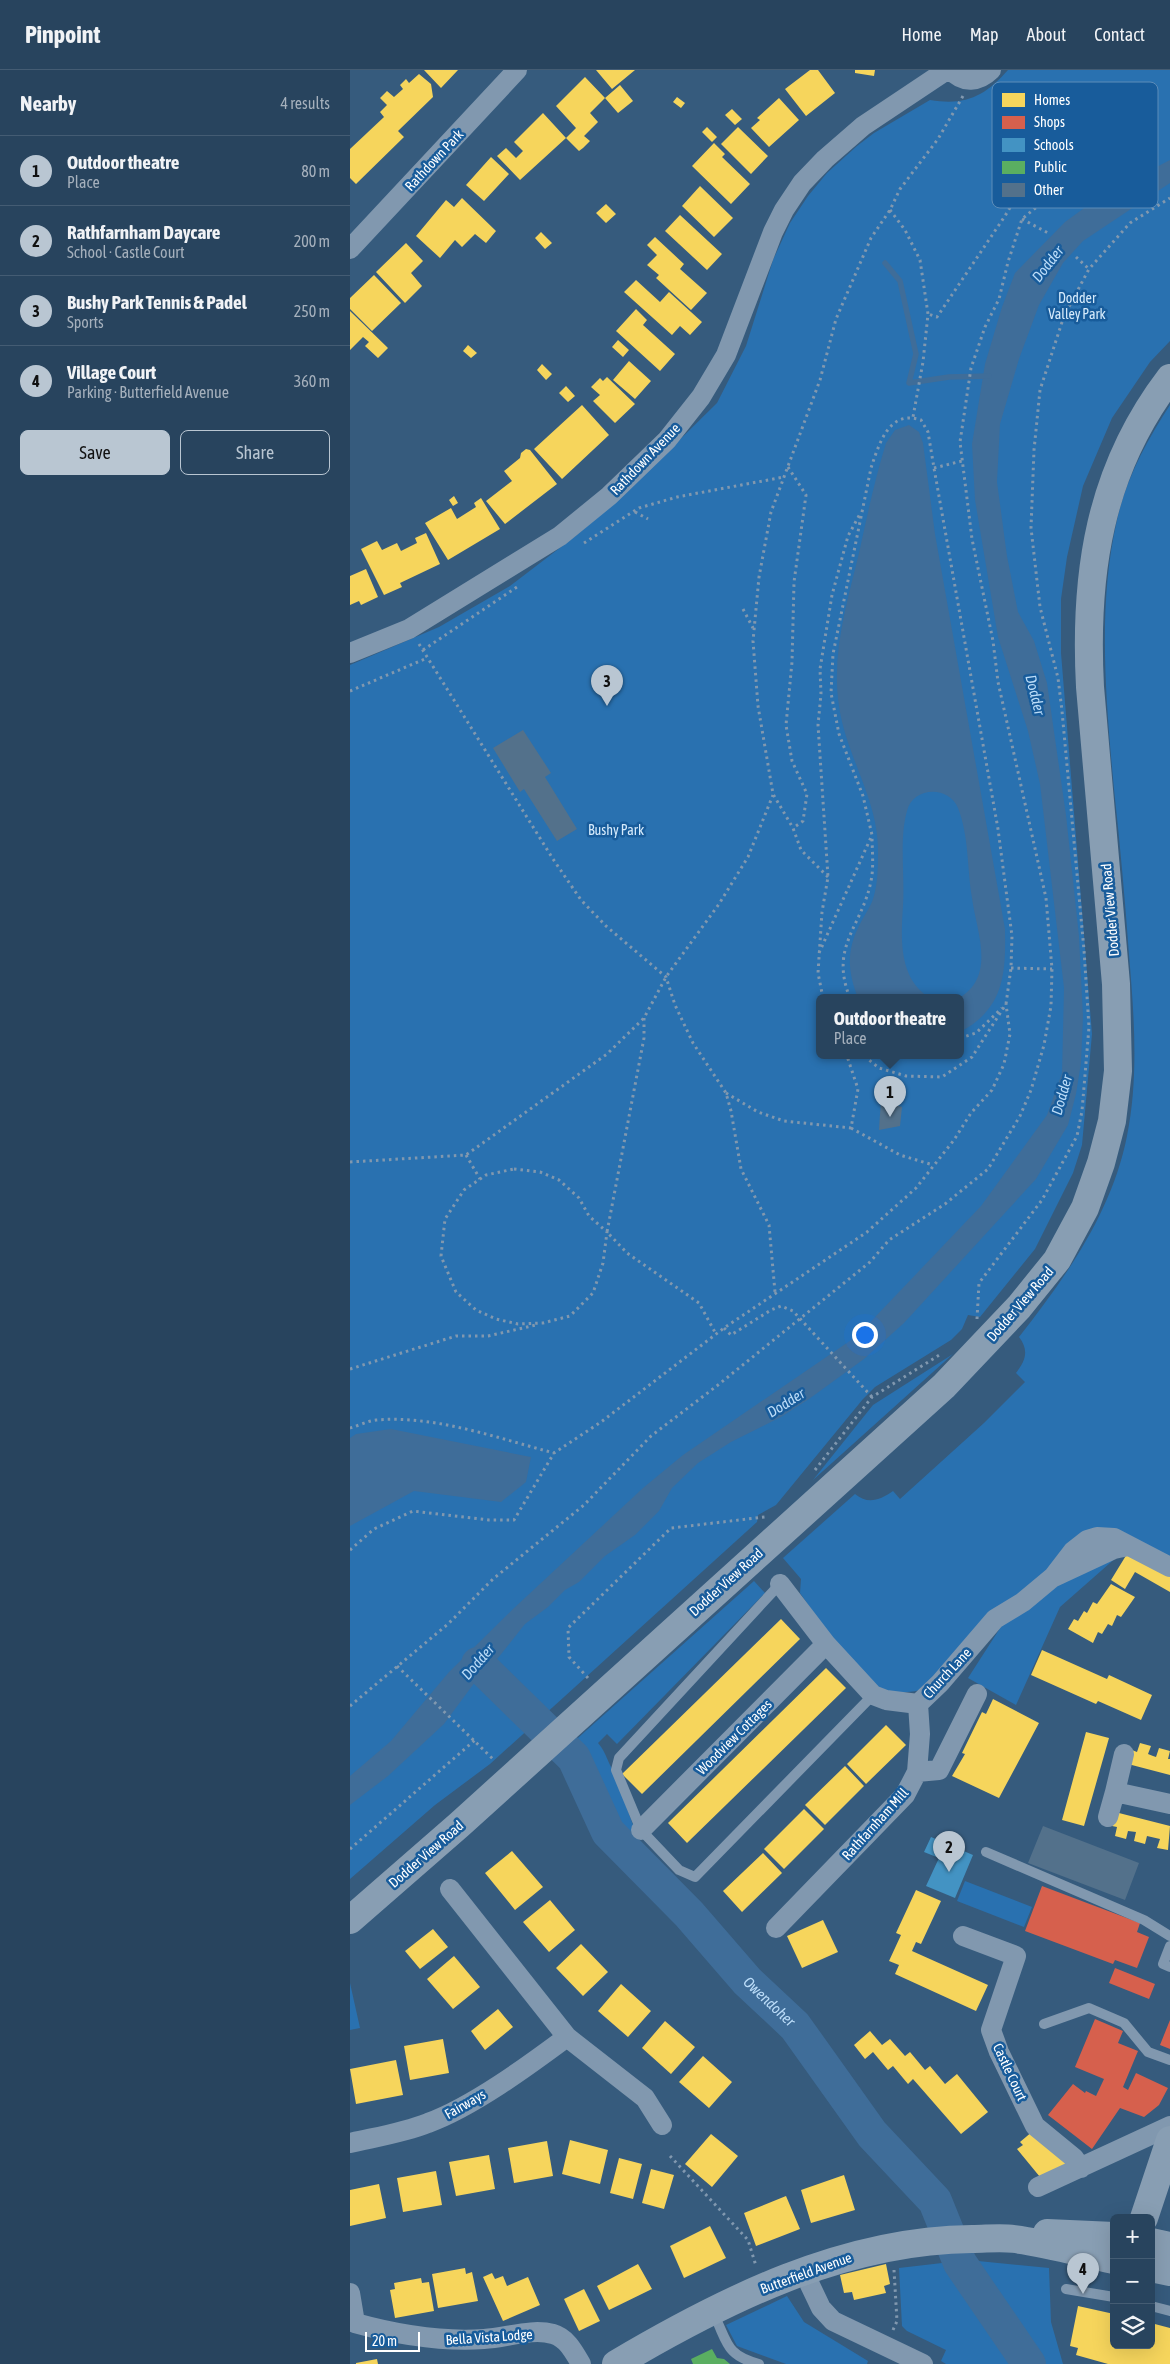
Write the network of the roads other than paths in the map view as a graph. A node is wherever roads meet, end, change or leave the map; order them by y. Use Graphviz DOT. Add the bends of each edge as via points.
graph roads {
  1 [pos="517,70"];
  2 [pos="946,70"];
  3 [pos="952,70"];
  4 [pos="991,70"];
  5 [pos="350,249"];
  6 [pos="1170,378"];
  7 [pos="350,653"];
  8 [pos="1170,1567"];
  9 [pos="780,1584"];
  10 [pos="826,1644"];
  11 [pos="977,1694"];
  12 [pos="873,1696"];
  13 [pos="918,1704"];
  14 [pos="1124,1754"];
  15 [pos="917,1772"];
  16 [pos="1115,1792"];
  17 [pos="1170,1804"];
  18 [pos="1108,1817"];
  19 [pos="641,1830"];
  20 [pos="986,1852"];
  21 [pos="450,1889"];
  22 [pos="350,1920"];
  23 [pos="776,1928"];
  24 [pos="963,1936"];
  25 [pos="1170,1936"];
  26 [pos="1170,1946"];
  27 [pos="1170,1966"];
  28 [pos="1044,2024"];
  29 [pos="567,2037"];
  30 [pos="1170,2060"];
  31 [pos="662,2125"];
  32 [pos="1170,2126"];
  33 [pos="1170,2140"];
  34 [pos="350,2143"];
  35 [pos="1081,2168"];
  36 [pos="1038,2187"];
  37 [pos="1145,2214"];
  38 [pos="1110,2236"];
  39 [pos="1013,2239"];
  40 [pos="1155,2243"];
  41 [pos="1170,2246"];
  42 [pos="1110,2259"];
  43 [pos="1155,2269"];
  44 [pos="807,2271"];
  45 [pos="1170,2272"];
  46 [pos="1066,2289"];
  47 [pos="350,2293"];
  48 [pos="1110,2296"];
  49 [pos="1155,2307"];
  50 [pos="712,2311"];
  51 [pos="1170,2311"];
  52 [pos="580,2364"];
  53 [pos="616,2364"];
  54 [pos="759,2364"];
  55 [pos="923,2364"];
  1 -- 5 [label="street, Rathdown Park"];
  2 -- 7 [label="street, Rathdown Avenue" via="863,126 802,183 773,232 726,355 701,397 667,440 609,496 560,536 410,629"];
  3 -- 4 [label="street" via="959,77 972,80"];
  6 -- 22 [label="main road, Dodder View Road" via="1135,432 1114,479 1099,531 1091,584 1088,656 1113,946 1118,1047 1112,1121 1085,1208 1040,1284 944,1386"];
  8 -- 13 [label="street, Church Lane" via="1114,1538 1087,1540 1073,1551 1053,1577 1023,1602 995,1619 940,1684"];
  9 -- 10 [label="street"];
  9 -- 19 [label="lane" via="618,1758 616,1770"];
  10 -- 12 [label="street"];
  10 -- 19 [label="street, Woodview Cottages"];
  11 -- 15 [label="street" via="939,1770"];
  12 -- 13 [label="street, Church Lane"];
  12 -- 19 [label="lane" via="695,1877 679,1870"];
  13 -- 15 [label="street"];
  14 -- 16 [label="street"];
  15 -- 23 [label="street, Rathfarnham Mill" via="905,1795"];
  16 -- 17 [label="street"];
  16 -- 18 [label="street"];
  20 -- 25 [label="lane" via="1144,1920"];
  21 -- 29 [label="street"];
  24 -- 35 [label="street, Castle Court" via="1016,1956 992,2030 999,2052 1036,2126 1074,2158"];
  26 -- 27 [label="lane" via="1163,1964"];
  28 -- 30 [label="lane" via="1089,2008 1124,2022 1148,2052"];
  29 -- 31 [label="street" via="645,2098"];
  29 -- 34 [label="street, Fairways" via="539,2058 442,2117 402,2131"];
  32 -- 35 [label="street"];
  33 -- 37 [label="main road"];
  35 -- 36 [label="street"];
  38 -- 39 [label="main road, Butterfield Avenue" via="1050,2232"];
  39 -- 42 [label="main road, Butterfield Avenue"];
  39 -- 44 [label="main road, Butterfield Avenue" via="894,2245"];
  40 -- 41 [label="main road"];
  43 -- 45 [label="main road"];
  44 -- 50 [label="main road, Butterfield Avenue"];
  44 -- 55 [label="street" via="810,2285 833,2321"];
  46 -- 48 [label="lane"];
  47 -- 52 [label="street, Bella Vista Lodge" via="355,2323 390,2333 440,2340 553,2334 568,2343"];
  49 -- 51 [label="lane"];
  50 -- 53 [label="main road, Butterfield Avenue"];
  50 -- 54 [label="lane" via="730,2349 742,2360"];
}
